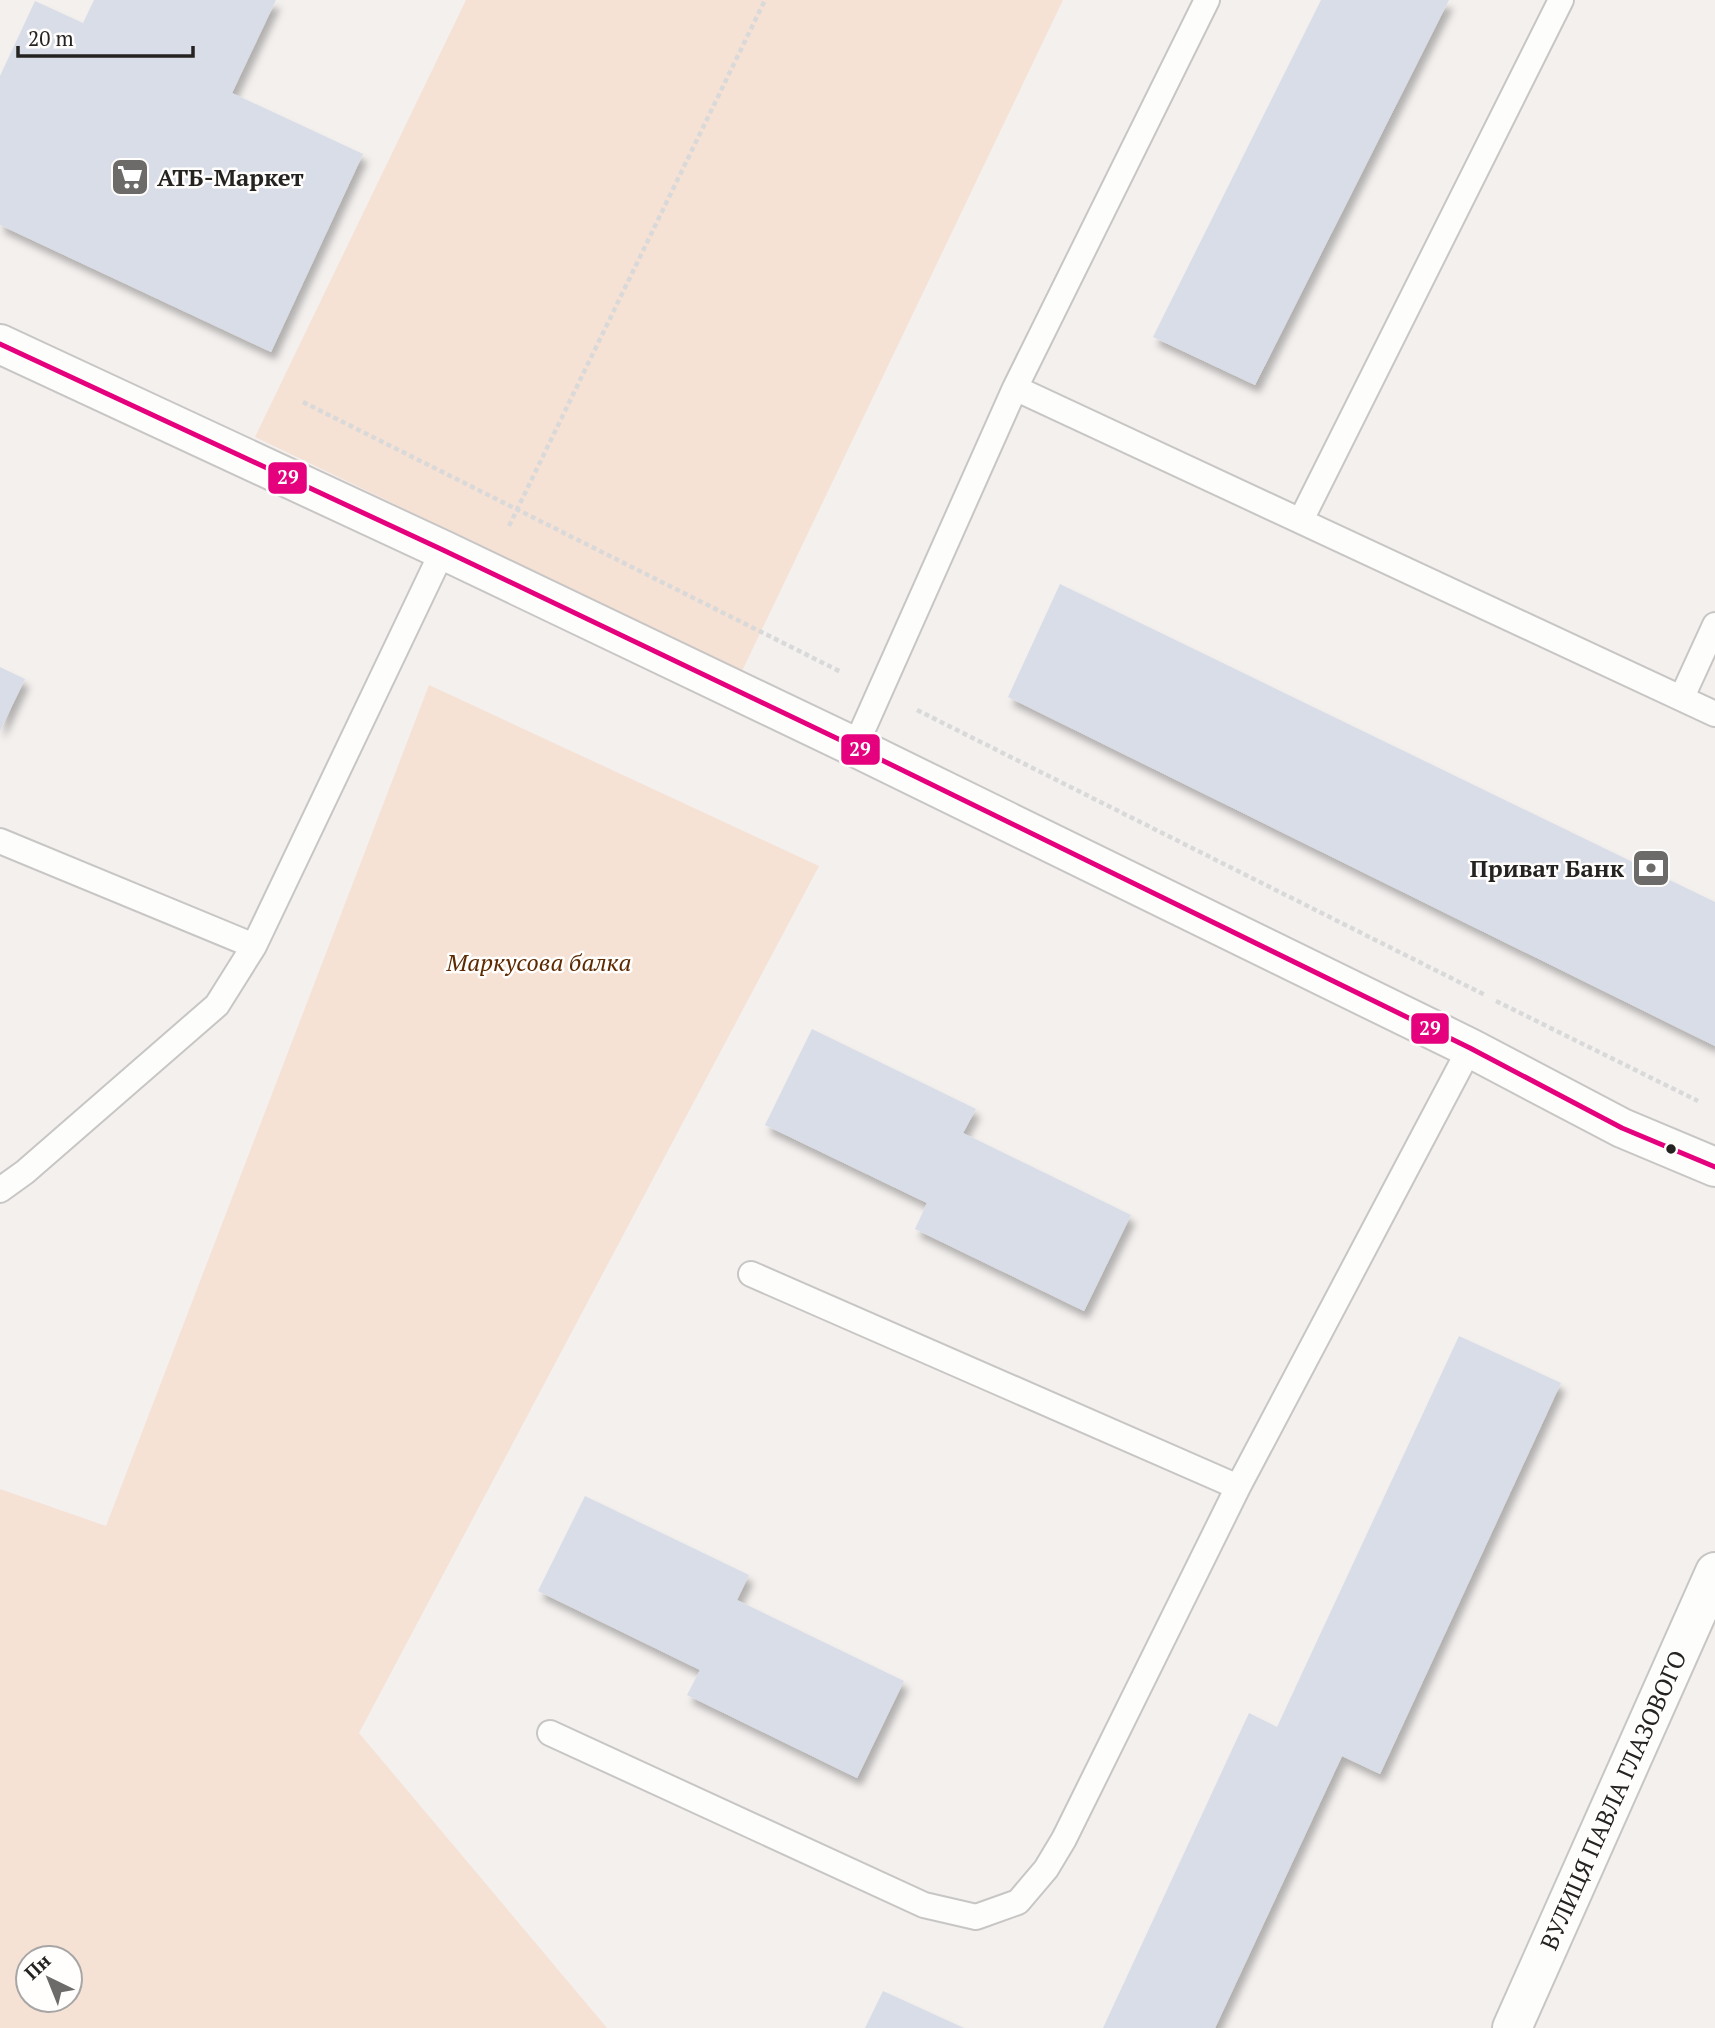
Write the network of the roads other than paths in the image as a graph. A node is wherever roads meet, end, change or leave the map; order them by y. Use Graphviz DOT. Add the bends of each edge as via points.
graph roads {
  1 [pos="1207,0"];
  2 [pos="1561,0"];
  3 [pos="0,344"];
  4 [pos="1015,388"];
  5 [pos="1301,520"];
  6 [pos="443,550"];
  7 [pos="1715,625"];
  8 [pos="1682,696"];
  9 [pos="1715,714"];
  10 [pos="855,747"];
  11 [pos="0,841"];
  12 [pos="254,946"];
  13 [pos="1470,1048"];
  14 [pos="1715,1167"];
  15 [pos="0,1190"];
  16 [pos="751,1274"];
  17 [pos="1238,1487"];
  18 [pos="1715,1572"];
  19 [pos="550,1733"];
  20 [pos="1512,2028"];
  1 -- 4 [label="lane"];
  2 -- 5 [label="lane"];
  3 -- 6 [label="street"];
  4 -- 5 [label="lane"];
  4 -- 10 [label="lane"];
  5 -- 8 [label="lane"];
  6 -- 10 [label="street"];
  6 -- 12 [label="lane"];
  7 -- 8 [label="lane"];
  8 -- 9 [label="lane"];
  10 -- 13 [label="street"];
  11 -- 12 [label="lane"];
  12 -- 15 [label="lane" via="217,1005"];
  13 -- 14 [label="street" via="1622,1128"];
  13 -- 17 [label="lane"];
  16 -- 17 [label="lane"];
  17 -- 19 [label="lane" via="1064,1839 1018,1902 976,1917 925,1905"];
  18 -- 20 [label="street, ВУЛИЦЯ ПАВЛА ГЛАЗОВОГО"];
}
